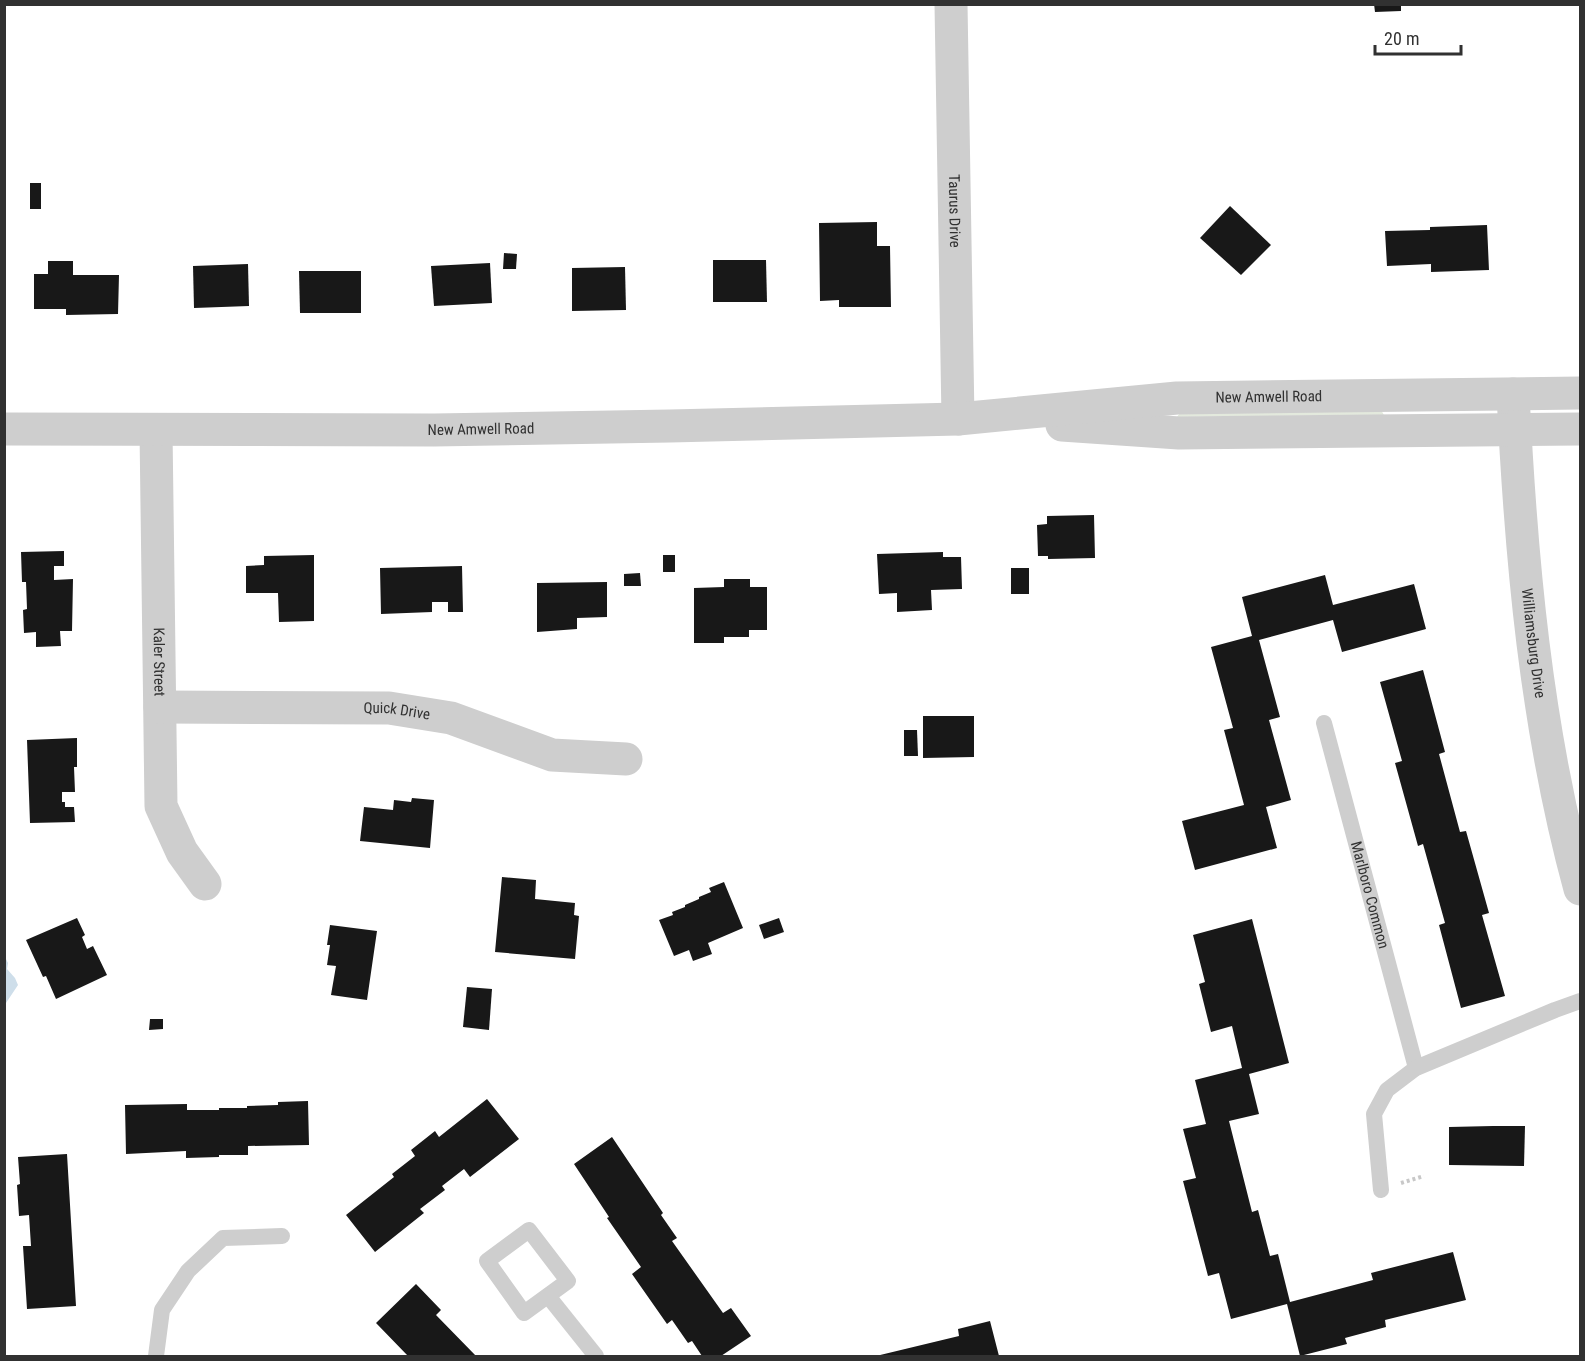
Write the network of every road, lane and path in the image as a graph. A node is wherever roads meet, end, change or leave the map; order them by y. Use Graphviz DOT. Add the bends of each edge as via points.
graph roads {
  1 [pos="951,4"];
  2 [pos="1581,393"];
  3 [pos="1513,394"];
  4 [pos="958,419"];
  5 [pos="4,429"];
  6 [pos="1581,429"];
  7 [pos="156,430"];
  8 [pos="1514,430"];
  9 [pos="160,707"];
  10 [pos="1324,723"];
  11 [pos="626,759"];
  12 [pos="205,884"];
  13 [pos="1581,889"];
  14 [pos="1581,1001"];
  15 [pos="1416,1068"];
  16 [pos="1381,1190"];
  17 [pos="282,1236"];
  18 [pos="548,1296"];
  19 [pos="156,1356"];
  20 [pos="596,1356"];
  1 -- 4 [label="street, Taurus Drive"];
  2 -- 3 [label="street, New Amwell Road"];
  3 -- 4 [label="street, New Amwell Road" via="1177,398"];
  3 -- 8 [label="street, Williamsburg Drive"];
  4 -- 7 [label="street, New Amwell Road" via="434,430"];
  4 -- 8 [label="street, New Amwell Road" via="1179,433"];
  5 -- 7 [label="street, New Amwell Road"];
  6 -- 8 [label="street, New Amwell Road"];
  7 -- 9 [label="street, Kaler Street"];
  8 -- 13 [label="street, Williamsburg Drive" via="1548,754"];
  9 -- 11 [label="street, Quick Drive" via="389,708 451,717 552,755"];
  9 -- 12 [label="street, Kaler Street" via="161,806 182,852"];
  10 -- 15 [label="lane, Marlboro Common"];
  14 -- 15 [label="lane"];
  15 -- 16 [label="lane" via="1387,1090 1374,1114"];
  17 -- 19 [label="lane" via="223,1238 189,1271 162,1310"];
  18 -- 18 [label="lane" via="568,1281 529,1230 486,1261 524,1313"];
  18 -- 20 [label="lane"];
}
